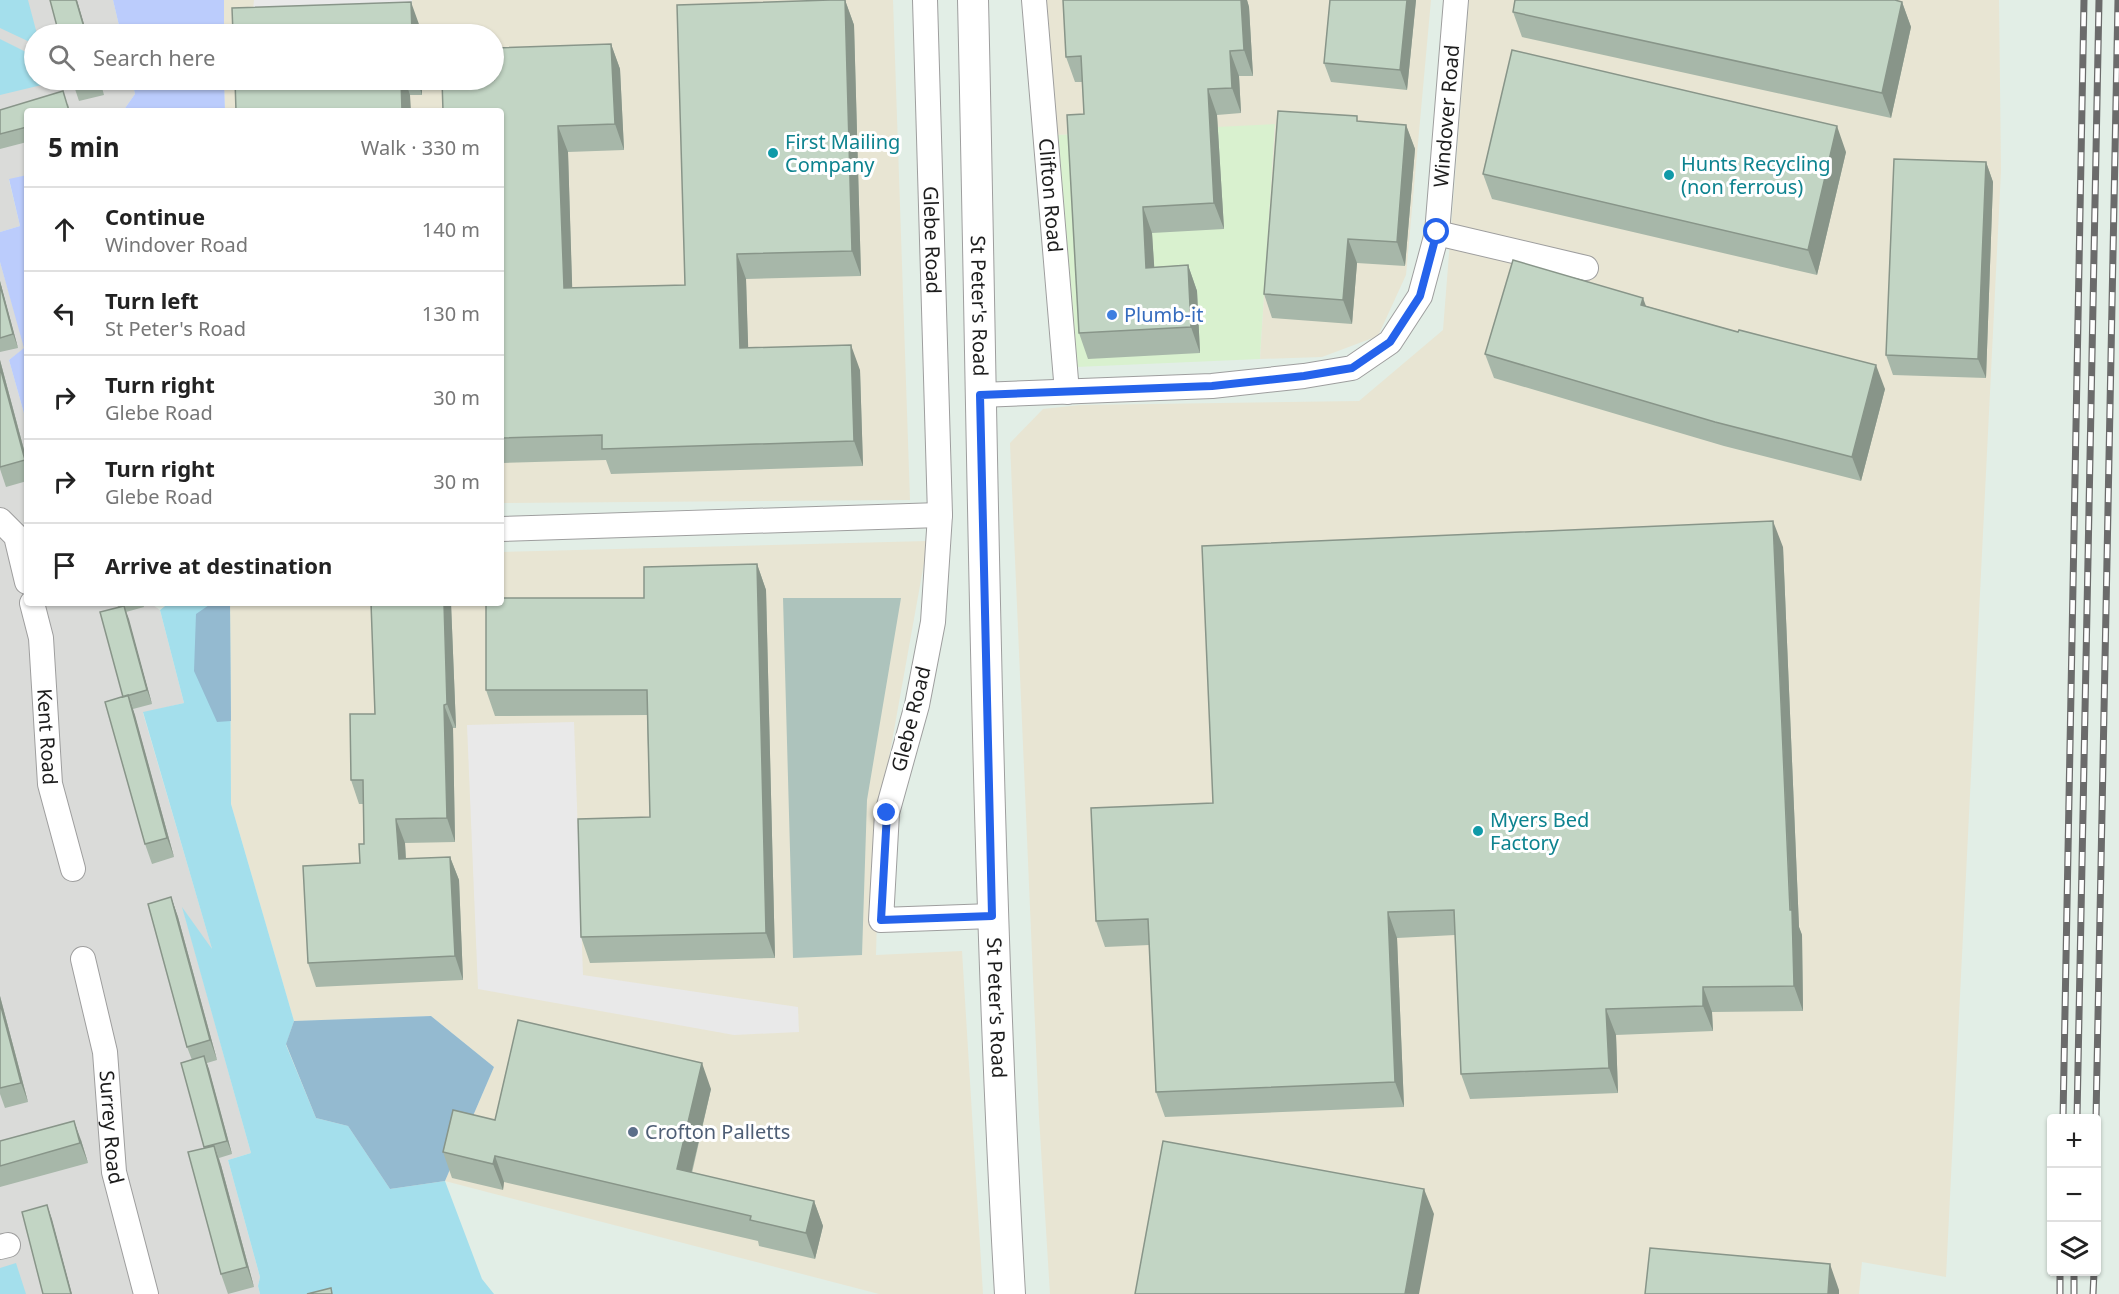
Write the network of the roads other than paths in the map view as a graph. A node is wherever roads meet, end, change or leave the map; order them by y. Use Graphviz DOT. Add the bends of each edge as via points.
graph roads {
  1 [pos="925,0"];
  2 [pos="973,0"];
  3 [pos="1034,0"];
  4 [pos="1456,0"];
  5 [pos="1437,232"];
  6 [pos="1586,268"];
  7 [pos="1067,392"];
  8 [pos="980,395"];
  9 [pos="940,515"];
  10 [pos="0,520"];
  11 [pos="504,530"];
  12 [pos="24,570"];
  13 [pos="33,606"];
  14 [pos="73,869"];
  15 [pos="992,916"];
  16 [pos="83,959"];
  17 [pos="146,1294"];
  18 [pos="1010,1294"];
  1 -- 9 [label="street, Glebe Road"];
  2 -- 8 [label="street, St Peter's Road"];
  3 -- 7 [label="street, Clifton Road"];
  4 -- 5 [label="street, Windover Road"];
  5 -- 6 [label="street"];
  5 -- 7 [label="street, Windover Road" via="1420,296 1390,342 1352,368 1212,386"];
  7 -- 8 [label="street, Windover Road"];
  8 -- 15 [label="street, St Peter's Road"];
  9 -- 11 [label="street"];
  9 -- 15 [label="street, Glebe Road" via="933,622 917,705 887,813 881,920"];
  10 -- 12 [label="street" via="15,536"];
  13 -- 14 [label="street, Kent Road" via="41,638 50,784"];
  15 -- 18 [label="street, St Peter's Road"];
  16 -- 17 [label="street, Surrey Road" via="105,1052 114,1172"];
}
